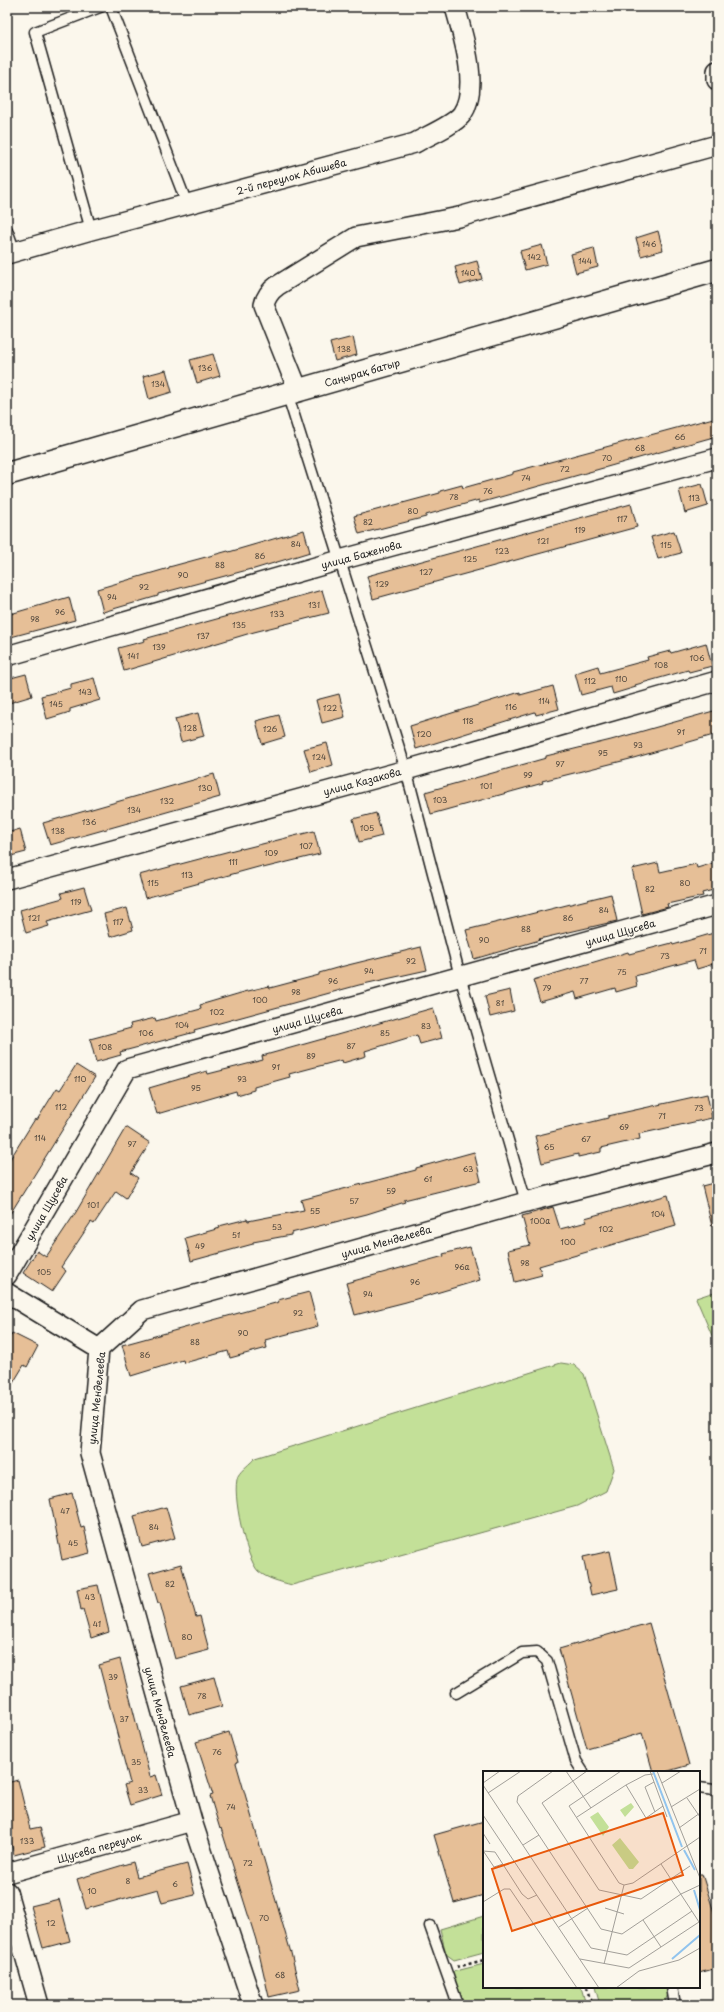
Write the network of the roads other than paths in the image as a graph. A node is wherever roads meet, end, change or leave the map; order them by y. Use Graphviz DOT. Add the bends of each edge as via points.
graph roads {
  1 [pos="100,7"];
  2 [pos="111,7"];
  3 [pos="455,7"];
  4 [pos="717,71"];
  5 [pos="717,80"];
  6 [pos="717,145"];
  7 [pos="187,204"];
  8 [pos="7,230"];
  9 [pos="91,230"];
  10 [pos="11,253"];
  11 [pos="717,270"];
  12 [pos="293,392"];
  13 [pos="717,458"];
  14 [pos="7,474"];
  15 [pos="340,560"];
  16 [pos="7,656"];
  17 [pos="717,681"];
  18 [pos="406,770"];
  19 [pos="7,879"];
  20 [pos="717,905"];
  21 [pos="460,976"];
  22 [pos="717,1153"];
  23 [pos="526,1202"];
  24 [pos="7,1275"];
  25 [pos="7,1293"];
  26 [pos="99,1349"];
  27 [pos="456,1693"];
  28 [pos="582,1771"];
  29 [pos="700,1788"];
  30 [pos="717,1793"];
  31 [pos="192,1821"];
  32 [pos="7,1873"];
  33 [pos="7,1892"];
  34 [pos="430,1926"];
  35 [pos="672,1988"];
  36 [pos="39,2005"];
  37 [pos="252,2005"];
  38 [pos="458,2005"];
  39 [pos="675,2005"];
  1 -- 9 [label="lane" via="35,32"];
  2 -- 7 [label="lane"];
  3 -- 7 [label="street, 2-й переулок Абишева" via="469,60 469,96 462,115 415,143"];
  4 -- 5 [label="street"];
  6 -- 12 [label="street" via="459,217 356,237 277,286 266,298 264,305"];
  7 -- 9 [label="street, 2-й переулок Абишева"];
  8 -- 10 [label="lane"];
  9 -- 10 [label="street, 2-й переулок Абишева"];
  11 -- 12 [label="street, Саңырақ батыр"];
  12 -- 14 [label="street, Саңырақ батыр"];
  12 -- 15 [label="lane"];
  13 -- 15 [label="street, улица Баженова"];
  15 -- 16 [label="street, улица Баженова"];
  15 -- 18 [label="lane"];
  17 -- 18 [label="street, улица Казакова"];
  18 -- 19 [label="street, улица Казакова"];
  18 -- 21 [label="lane"];
  20 -- 21 [label="street, улица Щусева"];
  21 -- 23 [label="lane"];
  21 -- 24 [label="street, улица Щусева" via="127,1070"];
  22 -- 23 [label="street, улица Менделеева"];
  23 -- 26 [label="street, улица Менделеева" via="142,1310"];
  25 -- 26 [label="street"];
  26 -- 31 [label="street, улица Менделеева" via="90,1453"];
  27 -- 28 [label="lane" via="522,1653 537,1652 547,1661 576,1761"];
  29 -- 30 [label="lane" via="714,1790"];
  31 -- 32 [label="street, Щусева переулок"];
  31 -- 37 [label="street, улица Менделеева"];
  33 -- 36 [label="street"];
  34 -- 38 [label="lane"];
  35 -- 39 [label="lane"];
}
